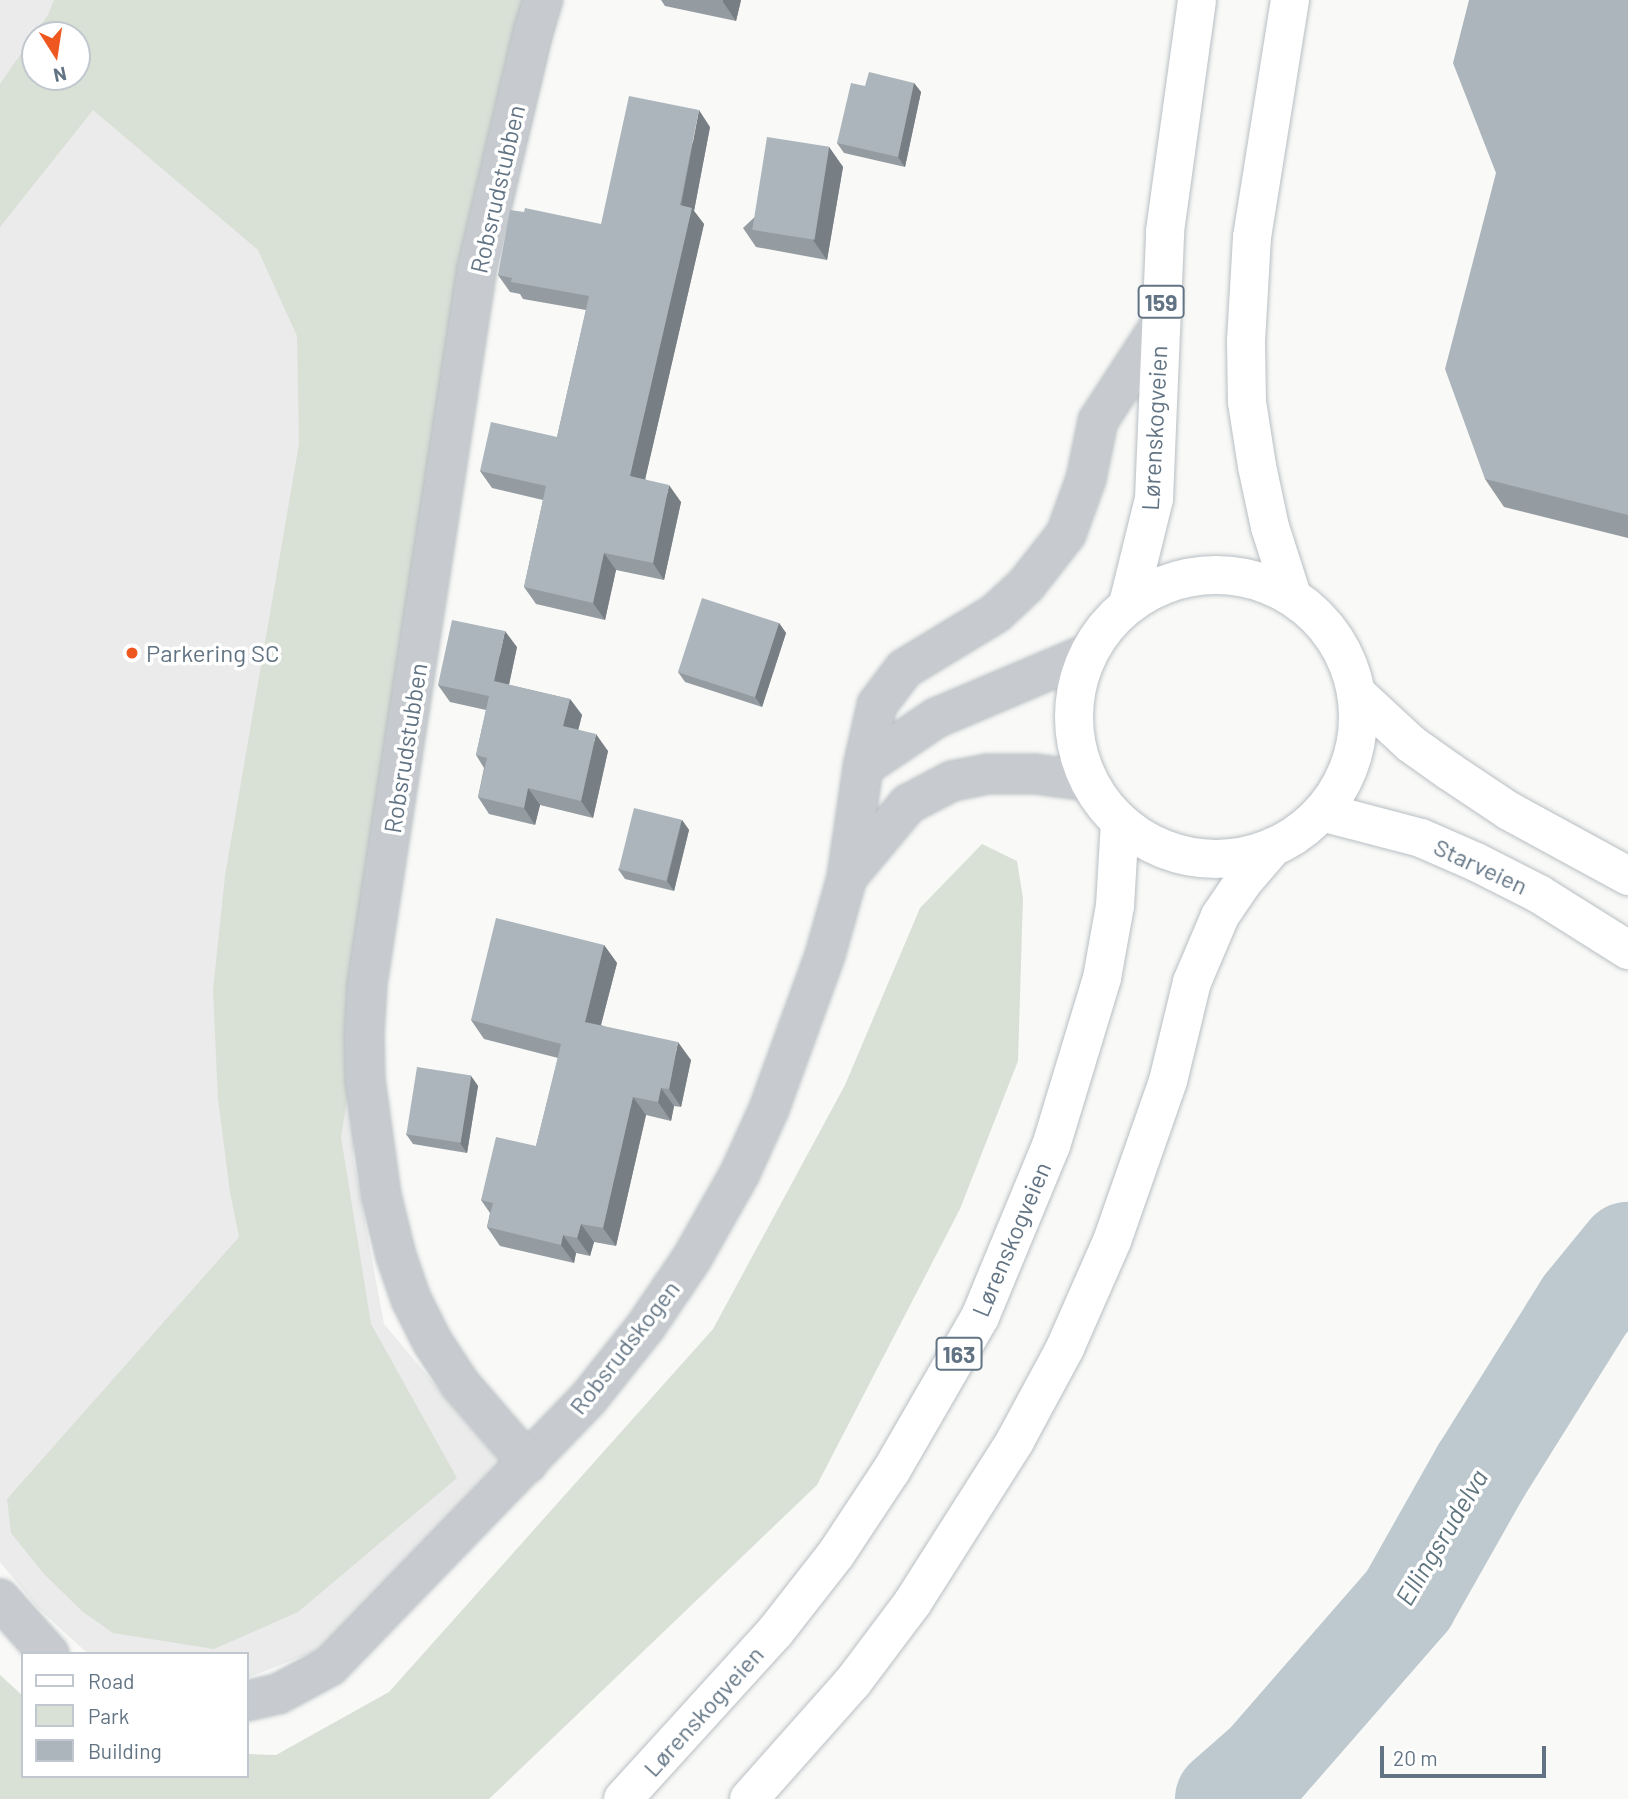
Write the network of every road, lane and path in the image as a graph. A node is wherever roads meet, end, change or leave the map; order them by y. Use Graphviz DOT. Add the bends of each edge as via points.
graph roads {
  1 [pos="543,0"];
  2 [pos="1198,0"];
  3 [pos="1290,0"];
  4 [pos="1159,327"];
  5 [pos="1292,596"];
  6 [pos="1128,604"];
  7 [pos="1087,654"];
  8 [pos="1356,693"];
  9 [pos="863,767"];
  10 [pos="1088,781"];
  11 [pos="1322,812"];
  12 [pos="1120,822"];
  13 [pos="1273,847"];
  14 [pos="1628,876"];
  15 [pos="847,877"];
  16 [pos="1618,943"];
  17 [pos="528,1463"];
  18 [pos="0,1599"];
  19 [pos="48,1652"];
  20 [pos="248,1701"];
  21 [pos="623,1799"];
  22 [pos="749,1799"];
  1 -- 17 [label="street, Robsrudstubben" via="477,268 367,984 364,1035 365,1079 381,1195 411,1298 460,1384"];
  2 -- 4 [label="main road, Lørenskogveien / 159" via="1165,231"];
  3 -- 5 [label="main road" via="1252,237 1246,341 1247,402 1257,466"];
  4 -- 6 [label="main road, Lørenskogveien / 159" via="1154,499"];
  4 -- 9 [label="street, Robsrudskogen" via="1098,421 1086,479 1066,534 1026,585 996,613 904,668 877,705"];
  5 -- 6 [label="main road, 159" via="1252,579 1209,574 1166,583"];
  5 -- 8 [label="main road, 159" via="1316,614 1335,637 1349,664"];
  6 -- 7 [label="main road, 159"];
  7 -- 9 [label="street" via="936,718"];
  7 -- 10 [label="main road, 159" via="1076,685 1073,718 1077,751"];
  8 -- 11 [label="main road, 159" via="1358,725 1353,756 1341,786"];
  8 -- 14 [label="main road" via="1411,744 1449,771"];
  9 -- 15 [label="street, Robsrudskogen"];
  10 -- 12 [label="main road, 159"];
  10 -- 15 [label="street, Robsrudskogen" via="988,774 952,781 908,804"];
  11 -- 13 [label="main road, 159"];
  11 -- 16 [label="main road, Starveien" via="1421,838 1539,894"];
  12 -- 13 [label="main road, 159" via="1154,845 1193,858 1233,858"];
  12 -- 21 [label="main road, Lørenskogveien / 163" via="1115,906 1102,978 1051,1146 980,1317 898,1460 836,1554 775,1632"];
  13 -- 22 [label="main road" via="1220,916 1192,982 1168,1081 1112,1241 1065,1348 1015,1441 913,1602 853,1682"];
  15 -- 17 [label="street, Robsrudskogen" via="825,955 769,1109 740,1173 692,1258 646,1326 588,1399"];
  17 -- 20 [label="street, Robsrudskogen" via="330,1666 278,1694"];
  18 -- 19 [label="street"];
}
